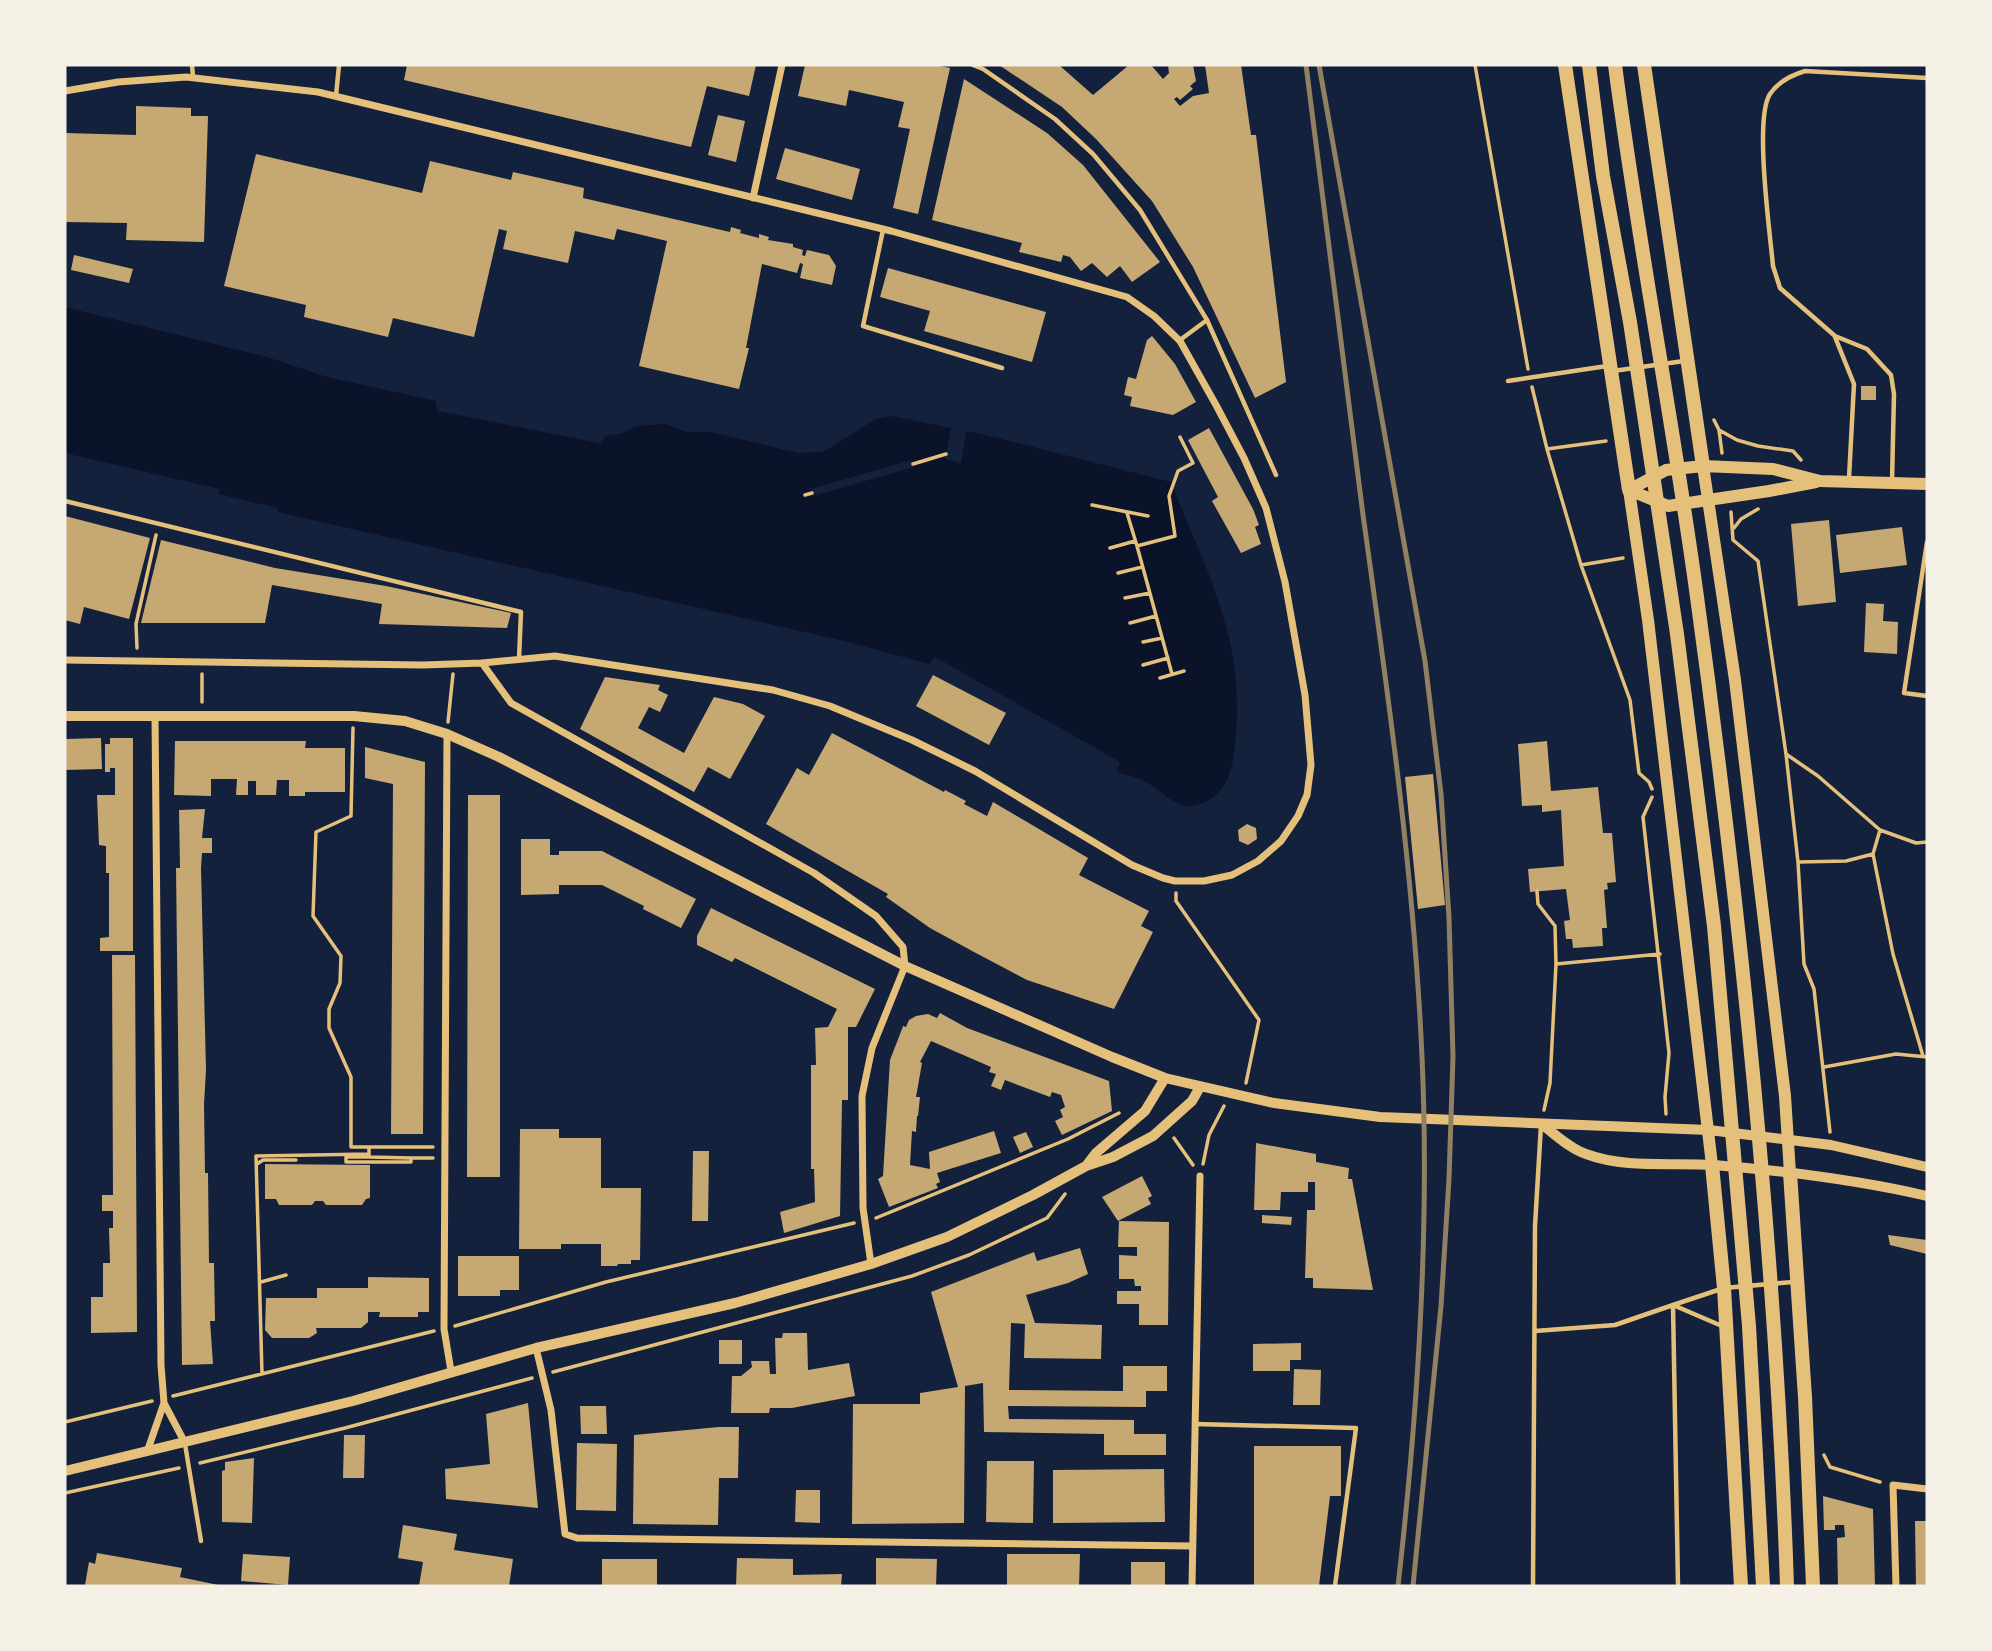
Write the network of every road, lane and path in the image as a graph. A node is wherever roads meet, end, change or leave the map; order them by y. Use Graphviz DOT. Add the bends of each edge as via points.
graph roads {
  1 [pos="192,65"];
  2 [pos="339,65"];
  3 [pos="782,65"];
  4 [pos="973,65"];
  5 [pos="1475,65"];
  6 [pos="1565,65"];
  7 [pos="1589,65"];
  8 [pos="1615,65"];
  9 [pos="1644,65"];
  10 [pos="193,78"];
  11 [pos="1927,78"];
  12 [pos="65,91"];
  13 [pos="336,97"];
  14 [pos="753,198"];
  15 [pos="883,230"];
  16 [pos="1207,320"];
  17 [pos="1835,336"];
  18 [pos="1180,341"];
  19 [pos="1688,361"];
  20 [pos="1002,368"];
  21 [pos="1610,369"];
  22 [pos="1530,377"];
  23 [pos="1507,382"];
  24 [pos="1719,430"];
  25 [pos="1180,437"];
  26 [pos="1611,440"];
  27 [pos="1547,449"];
  28 [pos="946,454"];
  29 [pos="913,464"];
  30 [pos="1703,466"];
  31 [pos="1276,475"];
  32 [pos="1820,481"];
  33 [pos="1849,482"];
  34 [pos="1892,483"];
  35 [pos="1927,484"];
  36 [pos="1629,490"];
  37 [pos="812,493"];
  38 [pos="805,495"];
  39 [pos="65,501"];
  40 [pos="1710,501"];
  41 [pos="1092,505"];
  42 [pos="1127,513"];
  43 [pos="1148,516"];
  44 [pos="158,526"];
  45 [pos="1733,540"];
  46 [pos="1927,542"];
  47 [pos="1136,544"];
  48 [pos="1110,548"];
  49 [pos="1626,557"];
  50 [pos="1580,565"];
  51 [pos="1142,567"];
  52 [pos="1118,573"];
  53 [pos="1150,593"];
  54 [pos="1125,598"];
  55 [pos="1156,617"];
  56 [pos="1130,623"];
  57 [pos="1162,638"];
  58 [pos="1143,642"];
  59 [pos="1168,658"];
  60 [pos="519,659"];
  61 [pos="65,660"];
  62 [pos="138,660"];
  63 [pos="482,663"];
  64 [pos="1143,664"];
  65 [pos="1184,671"];
  66 [pos="1172,674"];
  67 [pos="202,678"];
  68 [pos="1160,678"];
  69 [pos="202,689"];
  70 [pos="452,690"];
  71 [pos="1927,696"];
  72 [pos="450,707"];
  73 [pos="155,714"];
  74 [pos="65,716"];
  75 [pos="354,716"];
  76 [pos="447,734"];
  77 [pos="1786,754"];
  78 [pos="1880,830"];
  79 [pos="1927,842"];
  80 [pos="1873,854"];
  81 [pos="1798,862"];
  82 [pos="1175,881"];
  83 [pos="1537,891"];
  84 [pos="1660,954"];
  85 [pos="1556,964"];
  86 [pos="905,966"];
  87 [pos="1925,1056"];
  88 [pos="1824,1067"];
  89 [pos="1247,1077"];
  90 [pos="1165,1078"];
  91 [pos="1200,1087"];
  92 [pos="1230,1094"];
  93 [pos="1124,1111"];
  94 [pos="1541,1124"];
  95 [pos="1667,1128"];
  96 [pos="1709,1129"];
  97 [pos="1171,1135"];
  98 [pos="1788,1140"];
  99 [pos="1831,1145"];
  100 [pos="444,1147"];
  101 [pos="369,1148"];
  102 [pos="369,1156"];
  103 [pos="411,1158"];
  104 [pos="444,1158"];
  105 [pos="296,1160"];
  106 [pos="257,1164"];
  107 [pos="1712,1165"];
  108 [pos="1086,1166"];
  109 [pos="1927,1167"];
  110 [pos="1790,1174"];
  111 [pos="1200,1176"];
  112 [pos="1927,1196"];
  113 [pos="863,1220"];
  114 [pos="871,1264"];
  115 [pos="286,1275"];
  116 [pos="261,1282"];
  117 [pos="1798,1282"];
  118 [pos="1724,1288"];
  119 [pos="1673,1305"];
  120 [pos="1726,1328"];
  121 [pos="444,1329"];
  122 [pos="1535,1331"];
  123 [pos="536,1348"];
  124 [pos="451,1371"];
  125 [pos="262,1374"];
  126 [pos="543,1375"];
  127 [pos="164,1401"];
  128 [pos="65,1422"];
  129 [pos="1194,1424"];
  130 [pos="185,1443"];
  131 [pos="146,1452"];
  132 [pos="189,1465"];
  133 [pos="1830,1467"];
  134 [pos="65,1471"];
  135 [pos="1893,1485"];
  136 [pos="1927,1489"];
  137 [pos="65,1493"];
  138 [pos="201,1541"];
  139 [pos="1191,1546"];
  140 [pos="1192,1586"];
  141 [pos="1335,1586"];
  142 [pos="1533,1586"];
  143 [pos="1678,1586"];
  144 [pos="1741,1586"];
  145 [pos="1763,1586"];
  146 [pos="1787,1586"];
  147 [pos="1813,1586"];
  148 [pos="1896,1586"];
  1 -- 10 [label="lane"];
  2 -- 13 [label="lane"];
  3 -- 14 [label="street"];
  4 -- 16 [label="lane" via="1055,119 1093,154 1140,210"];
  5 -- 22 [label="path"];
  6 -- 21 [label="highway"];
  7 -- 145 [label="highway" via="1677,634 1709,888 1749,1326"];
  8 -- 146 [label="highway" via="1697,595 1748,1007 1773,1323"];
  9 -- 19 [label="highway"];
  10 -- 12 [label="street" via="117,82"];
  10 -- 13 [label="street"];
  11 -- 17 [label="lane" via="1805,71 1791,75 1769,95 1762,127 1773,266 1780,288"];
  13 -- 14 [label="street"];
  14 -- 15 [label="street"];
  15 -- 18 [label="street" via="1127,297"];
  15 -- 20 [label="lane" via="863,326"];
  16 -- 18 [label="lane"];
  16 -- 31 [label="lane"];
  17 -- 33 [label="lane" via="1854,384"];
  17 -- 34 [label="lane" via="1867,349 1891,375"];
  18 -- 82 [label="street" via="1266,508 1305,695 1311,765 1298,816 1281,841 1258,861 1232,875"];
  19 -- 21 [label="lane"];
  19 -- 30 [label="highway"];
  21 -- 22 [label="lane"];
  21 -- 36 [label="highway"];
  22 -- 23 [label="lane"];
  22 -- 27 [label="path"];
  24 -- 32 [label="path" via="1758,446 1793,451"];
  25 -- 47 [label="path" via="1193,463 1178,471 1170,496 1175,536"];
  26 -- 27 [label="path"];
  27 -- 50 [label="path"];
  28 -- 29 [label="path"];
  30 -- 32 [label="main road" via="1773,469"];
  30 -- 36 [label="main road" via="1667,470"];
  30 -- 40 [label="main road"];
  32 -- 33 [label="main road"];
  32 -- 40 [label="main road"];
  33 -- 34 [label="main road"];
  34 -- 35 [label="main road"];
  36 -- 40 [label="main road" via="1668,506"];
  36 -- 96 [label="main road"];
  37 -- 38 [label="path"];
  39 -- 44 [label="lane"];
  40 -- 98 [label="main road"];
  41 -- 42 [label="path"];
  42 -- 43 [label="path"];
  42 -- 47 [label="path"];
  44 -- 60 [label="lane" via="521,612"];
  44 -- 62 [label="path" via="136,624"];
  45 -- 77 [label="path" via="1758,561"];
  46 -- 71 [label="lane" via="1904,693"];
  47 -- 48 [label="path"];
  47 -- 51 [label="path"];
  49 -- 50 [label="path"];
  50 -- 84 [label="path" via="1630,700 1639,773 1653,793 1643,817"];
  51 -- 52 [label="path"];
  51 -- 53 [label="path"];
  53 -- 54 [label="path"];
  53 -- 55 [label="path"];
  55 -- 56 [label="path"];
  55 -- 57 [label="path"];
  57 -- 58 [label="path"];
  57 -- 59 [label="path"];
  59 -- 64 [label="path"];
  59 -- 66 [label="path"];
  60 -- 63 [label="street"];
  60 -- 82 [label="street" via="555,656 773,690 830,706 975,771 1132,865"];
  61 -- 62 [label="street"];
  62 -- 63 [label="street"];
  63 -- 86 [label="street" via="511,703 814,873 876,916 903,947"];
  65 -- 66 [label="path"];
  66 -- 68 [label="path"];
  67 -- 69 [label="path"];
  70 -- 72 [label="path"];
  73 -- 74 [label="street"];
  73 -- 75 [label="street"];
  73 -- 127 [label="street"];
  75 -- 76 [label="street" via="405,721"];
  75 -- 101 [label="path" via="351,816 316,832 313,916 341,956 340,983 328,1009 328,1028 351,1077 351,1147"];
  76 -- 86 [label="street"];
  76 -- 100 [label="street"];
  77 -- 78 [label="path"];
  77 -- 81 [label="path"];
  78 -- 79 [label="path" via="1916,843"];
  78 -- 80 [label="path"];
  80 -- 81 [label="path" via="1846,861"];
  80 -- 87 [label="path" via="1892,954"];
  81 -- 88 [label="path" via="1804,964 1814,989"];
  82 -- 89 [label="path" via="1176,901 1259,1020"];
  83 -- 85 [label="path" via="1538,904 1555,926"];
  84 -- 85 [label="path"];
  84 -- 95 [label="path" via="1669,1053"];
  85 -- 94 [label="path" via="1550,1083"];
  86 -- 90 [label="street"];
  86 -- 113 [label="street" via="866,1071"];
  87 -- 88 [label="path" via="1896,1054"];
  88 -- 99 [label="path"];
  90 -- 91 [label="street"];
  90 -- 108 [label="street" via="1145,1111"];
  91 -- 92 [label="street"];
  91 -- 108 [label="street" via="1192,1101 1153,1136"];
  92 -- 94 [label="street" via="1380,1117"];
  92 -- 111 [label="path" via="1209,1135"];
  93 -- 113 [label="path" via="882,1217"];
  94 -- 95 [label="street"];
  94 -- 107 [label="street" via="1584,1154 1671,1165"];
  94 -- 122 [label="lane"];
  95 -- 96 [label="street"];
  96 -- 98 [label="street"];
  96 -- 107 [label="main road"];
  97 -- 111 [label="path"];
  98 -- 99 [label="street"];
  98 -- 110 [label="main road"];
  99 -- 109 [label="street"];
  100 -- 101 [label="path"];
  100 -- 104 [label="street"];
  101 -- 102 [label="path"];
  102 -- 103 [label="path"];
  102 -- 103 [label="path" via="346,1157 346,1162 411,1162"];
  102 -- 106 [label="path" via="257,1156"];
  103 -- 104 [label="path"];
  104 -- 121 [label="street"];
  105 -- 106 [label="path"];
  106 -- 116 [label="path"];
  107 -- 110 [label="street"];
  107 -- 118 [label="highway"];
  108 -- 114 [label="street" via="947,1237"];
  108 -- 126 [label="path" via="1047,1218 969,1255 912,1276"];
  110 -- 112 [label="street"];
  110 -- 117 [label="highway"];
  111 -- 129 [label="street"];
  113 -- 114 [label="street"];
  113 -- 121 [label="path" via="606,1282"];
  114 -- 123 [label="street" via="735,1303"];
  115 -- 116 [label="path"];
  116 -- 125 [label="path"];
  117 -- 118 [label="lane"];
  117 -- 147 [label="highway"];
  118 -- 119 [label="lane"];
  118 -- 120 [label="highway"];
  119 -- 120 [label="lane"];
  119 -- 122 [label="lane" via="1615,1325"];
  119 -- 143 [label="lane"];
  120 -- 144 [label="highway"];
  121 -- 124 [label="street"];
  121 -- 125 [label="path"];
  122 -- 142 [label="lane"];
  123 -- 124 [label="street"];
  123 -- 126 [label="street"];
  124 -- 130 [label="street"];
  125 -- 127 [label="path"];
  126 -- 132 [label="path"];
  126 -- 139 [label="street" via="565,1534 577,1538"];
  127 -- 128 [label="path"];
  127 -- 130 [label="street"];
  127 -- 131 [label="street"];
  129 -- 139 [label="street"];
  129 -- 141 [label="lane" via="1356,1428"];
  130 -- 131 [label="street"];
  130 -- 132 [label="lane"];
  131 -- 134 [label="street"];
  132 -- 137 [label="path"];
  132 -- 138 [label="lane"];
  133 -- 135 [label="path"];
  135 -- 136 [label="street"];
  135 -- 148 [label="street"];
  139 -- 140 [label="street"];
}
